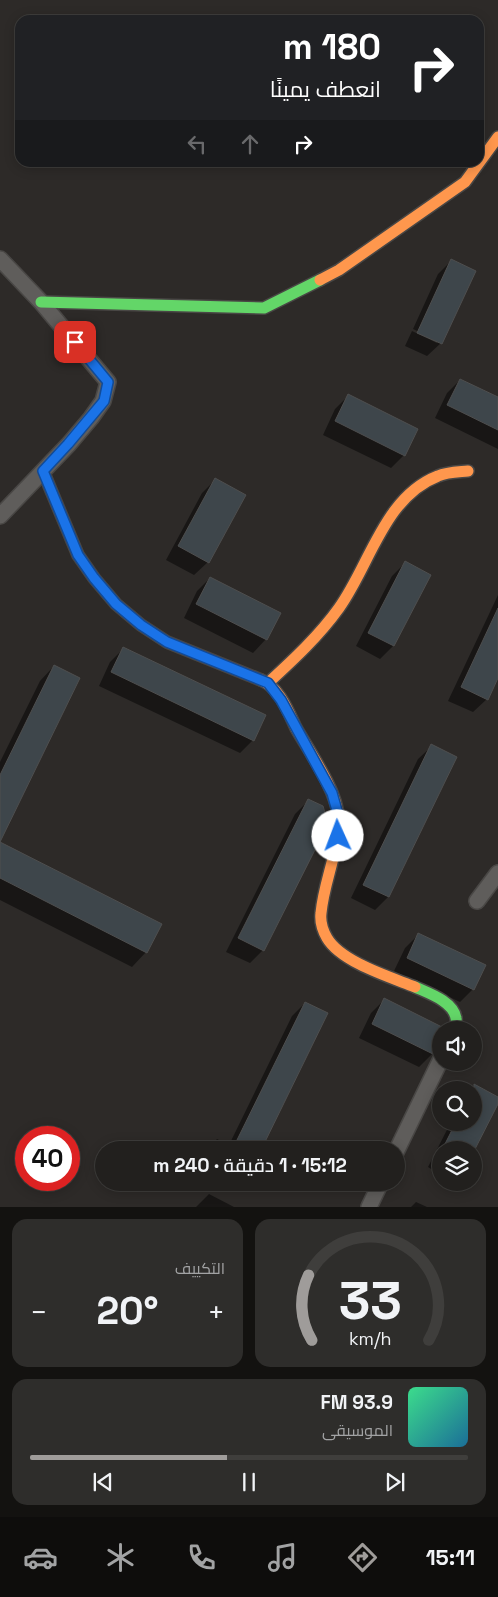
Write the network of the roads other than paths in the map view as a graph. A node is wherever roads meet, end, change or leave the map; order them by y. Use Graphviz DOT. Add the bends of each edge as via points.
graph roads {
  1 [pos="498,137"];
  2 [pos="484,156"];
  3 [pos="476,167"];
  4 [pos="0,259"];
  5 [pos="41,302"];
  6 [pos="43,471"];
  7 [pos="468,471"];
  8 [pos="0,516"];
  9 [pos="268,683"];
  10 [pos="498,873"];
  11 [pos="477,901"];
  12 [pos="456,1021"];
  13 [pos="435,1071"];
  14 [pos="401,1141"];
  15 [pos="377,1191"];
  16 [pos="369,1207"];
  1 -- 2 [label="street"];
  3 -- 5 [label="street" via="465,182 340,270 264,308"];
  4 -- 5 [label="street"];
  5 -- 6 [label="street" via="108,382 104,401"];
  6 -- 8 [label="street"];
  6 -- 9 [label="street" via="78,555 116,604 167,642"];
  7 -- 9 [label="street" via="436,476 411,492 381,532 340,606 323,629"];
  9 -- 12 [label="street" via="290,713 332,793 338,814 338,836 321,913 321,926 327,940 348,958 435,996 450,1007"];
  10 -- 11 [label="street"];
  13 -- 14 [label="street"];
  15 -- 16 [label="street"];
}
